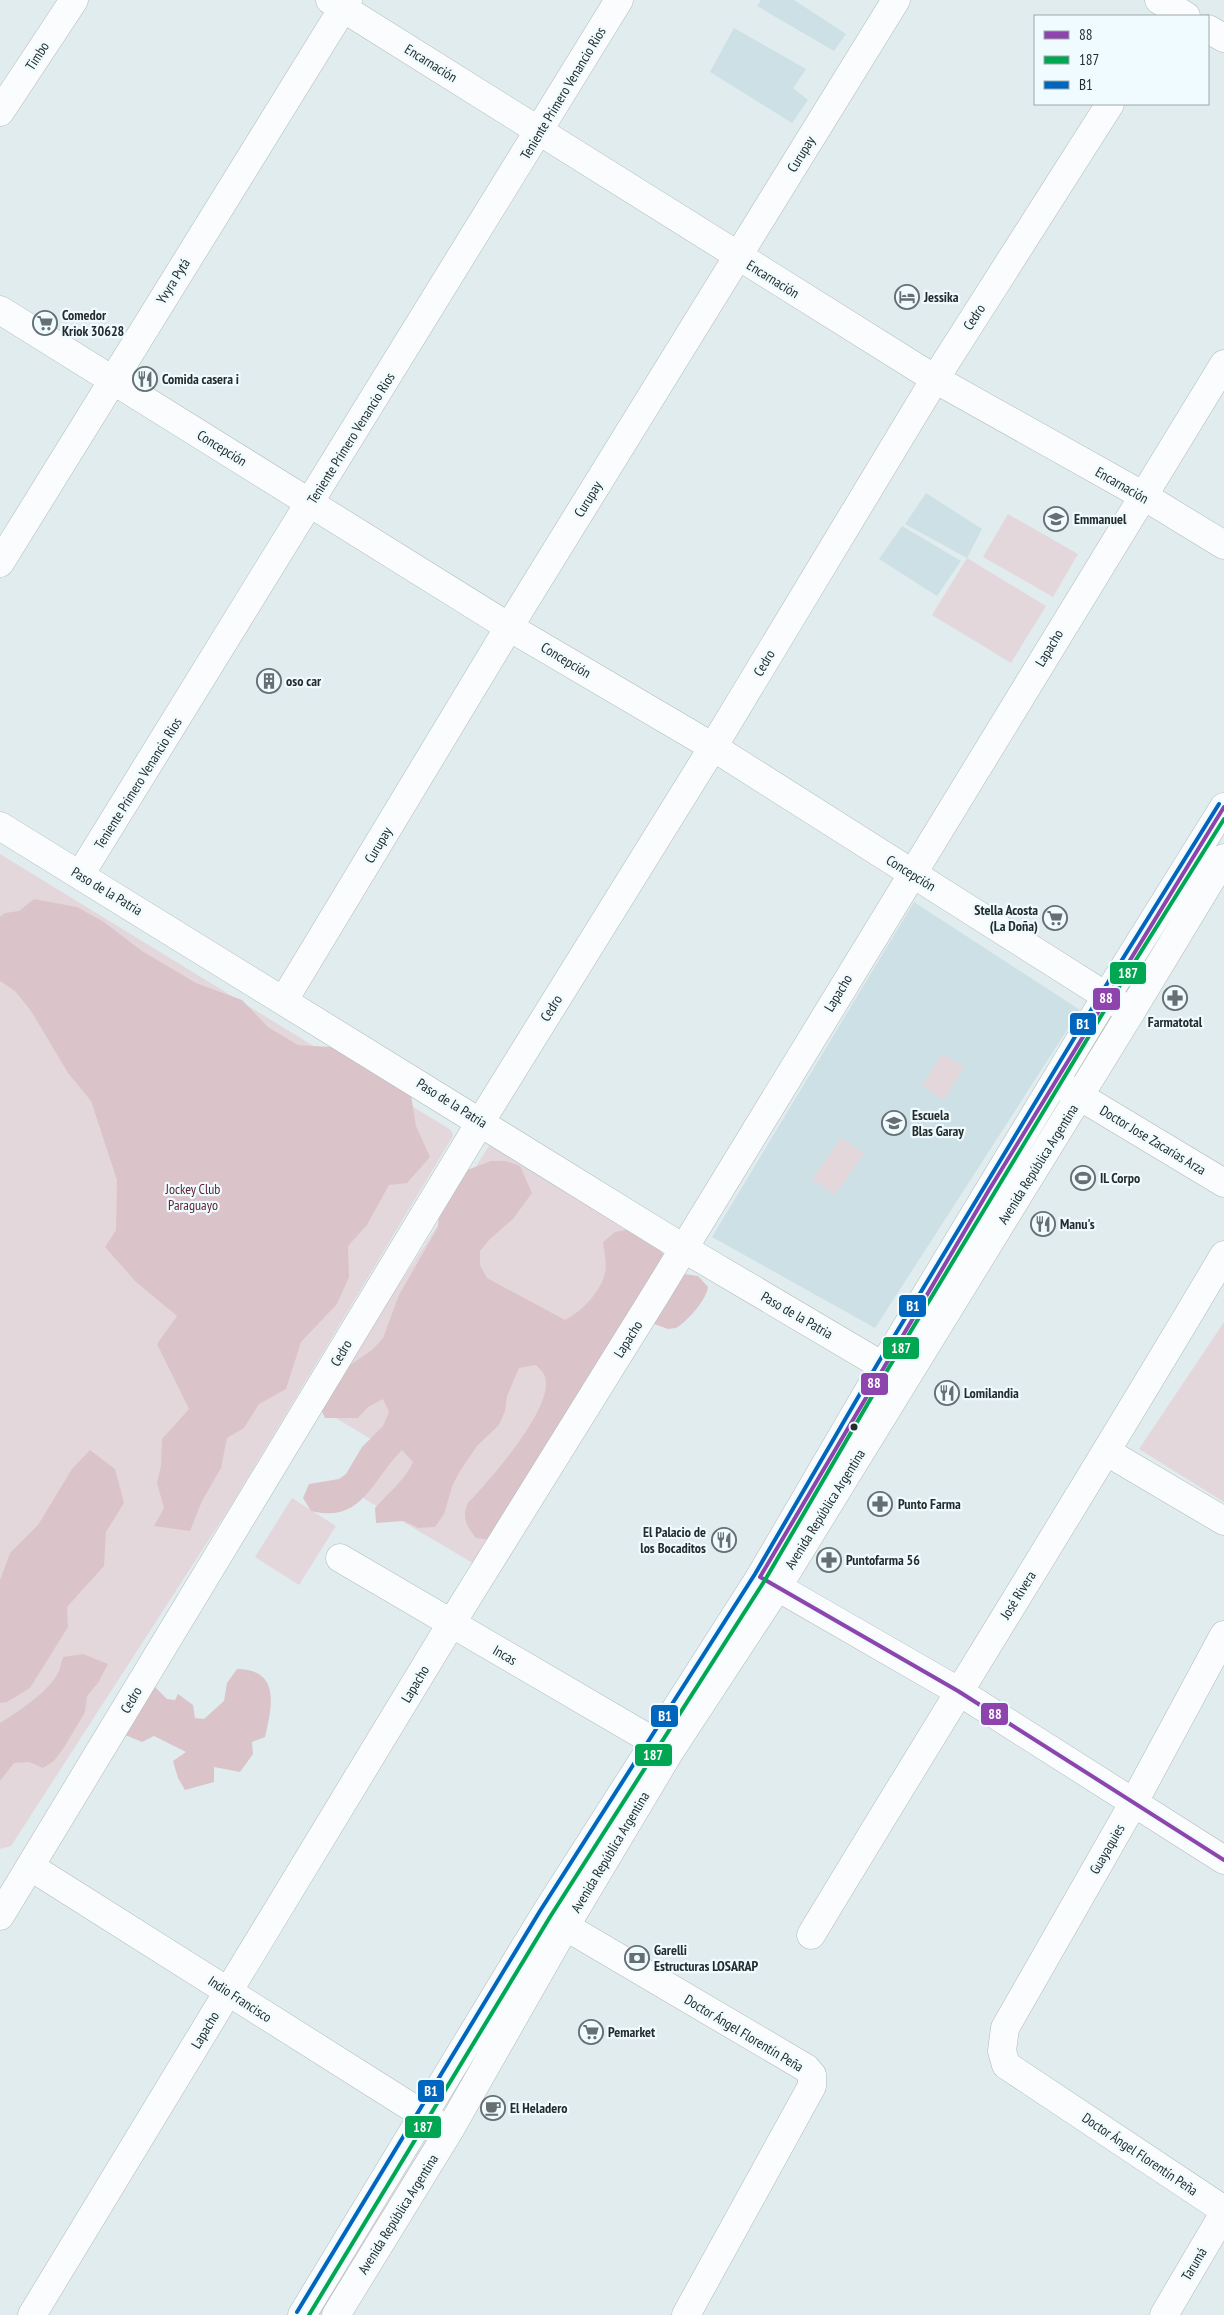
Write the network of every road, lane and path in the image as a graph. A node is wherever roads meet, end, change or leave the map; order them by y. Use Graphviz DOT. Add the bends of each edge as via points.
graph roads {
  1 [pos="74,0"];
  2 [pos="619,0"];
  3 [pos="896,0"];
  4 [pos="341,3"];
  5 [pos="1209,30"];
  6 [pos="1224,38"];
  7 [pos="1109,105"];
  8 [pos="0,112"];
  9 [pos="539,132"];
  10 [pos="737,257"];
  11 [pos="0,310"];
  12 [pos="1224,364"];
  13 [pos="935,379"];
  14 [pos="113,380"];
  15 [pos="1142,495"];
  16 [pos="311,503"];
  17 [pos="1224,545"];
  18 [pos="0,564"];
  19 [pos="509,626"];
  20 [pos="713,747"];
  21 [pos="1224,807"];
  22 [pos="0,826"];
  23 [pos="1224,858"];
  24 [pos="912,874"];
  25 [pos="80,875"];
  26 [pos="1107,995"];
  27 [pos="284,1000"];
  28 [pos="1131,1012"];
  29 [pos="1056,1082"];
  30 [pos="1080,1096"];
  31 [pos="481,1121"];
  32 [pos="1224,1183"];
  33 [pos="683,1248"];
  34 [pos="1224,1256"];
  35 [pos="894,1372"];
  36 [pos="1107,1452"];
  37 [pos="1224,1521"];
  38 [pos="340,1558"];
  39 [pos="768,1583"];
  40 [pos="451,1624"];
  41 [pos="1224,1635"];
  42 [pos="958,1691"];
  43 [pos="662,1746"];
  44 [pos="1134,1802"];
  45 [pos="1224,1860"];
  46 [pos="30,1867"];
  47 [pos="0,1916"];
  48 [pos="555,1921"];
  49 [pos="811,1935"];
  50 [pos="228,1992"];
  51 [pos="1006,2065"];
  52 [pos="422,2116"];
  53 [pos="449,2131"];
  54 [pos="1224,2211"];
  55 [pos="32,2315"];
  56 [pos="302,2315"];
  57 [pos="336,2315"];
  58 [pos="686,2315"];
  59 [pos="1164,2315"];
  1 -- 8 [label="main road, Timbo"];
  2 -- 9 [label="main road, Teniente Primero Venancio Rios"];
  3 -- 10 [label="main road, Curupay"];
  4 -- 9 [label="main road, Encarnación"];
  4 -- 14 [label="main road, Yvyra Pytá"];
  5 -- 6 [label="main road"];
  7 -- 13 [label="main road, Cedro"];
  9 -- 10 [label="main road, Encarnación"];
  9 -- 16 [label="main road, Teniente Primero Venancio Rios"];
  10 -- 13 [label="main road, Encarnación"];
  10 -- 19 [label="main road, Curupay"];
  11 -- 14 [label="main road, Concepción"];
  12 -- 15 [label="main road, Lapacho"];
  13 -- 15 [label="main road, Encarnación"];
  13 -- 20 [label="main road, Cedro"];
  14 -- 16 [label="main road, Concepción"];
  14 -- 18 [label="main road, Yvyra Pytá"];
  15 -- 17 [label="main road, Encarnación"];
  15 -- 24 [label="main road, Lapacho"];
  16 -- 19 [label="main road, Concepción"];
  16 -- 25 [label="main road, Teniente Primero Venancio Rios"];
  19 -- 20 [label="main road, Concepción"];
  19 -- 27 [label="main road, Curupay"];
  20 -- 24 [label="main road, Concepción"];
  20 -- 31 [label="main road, Cedro"];
  21 -- 26 [label="main road, Avenida República Argentina"];
  22 -- 25 [label="main road, Paso de la Patria"];
  23 -- 28 [label="main road, Avenida República Argentina"];
  24 -- 26 [label="main road, Concepción"];
  24 -- 33 [label="main road, Lapacho"];
  25 -- 27 [label="main road, Paso de la Patria"];
  26 -- 28 [label="main road, Concepción"];
  26 -- 29 [label="main road, Avenida República Argentina"];
  27 -- 31 [label="main road, Paso de la Patria"];
  28 -- 30 [label="main road, Avenida República Argentina"];
  29 -- 30 [label="main road, Doctor Jose Zacarías Arza"];
  29 -- 35 [label="main road, Avenida República Argentina"];
  30 -- 32 [label="main road, Doctor Jose Zacarías Arza"];
  30 -- 35 [label="main road, Avenida República Argentina"];
  31 -- 33 [label="main road, Paso de la Patria"];
  31 -- 46 [label="main road, Cedro"];
  33 -- 35 [label="main road, Paso de la Patria"];
  33 -- 40 [label="main road, Lapacho"];
  34 -- 36 [label="main road, José Rivera"];
  35 -- 39 [label="main road, Avenida República Argentina"];
  36 -- 37 [label="main road"];
  36 -- 42 [label="main road, José Rivera"];
  38 -- 40 [label="main road, Incas"];
  39 -- 42 [label="main road"];
  39 -- 43 [label="main road, Avenida República Argentina"];
  40 -- 43 [label="main road, Incas"];
  40 -- 50 [label="main road, Lapacho"];
  41 -- 44 [label="main road, Guayaquies"];
  42 -- 44 [label="main road"];
  42 -- 49 [label="main road, José Rivera"];
  43 -- 48 [label="main road, Avenida República Argentina"];
  44 -- 45 [label="main road"];
  44 -- 51 [label="main road, Guayaquies" via="1005,2028 1002,2051"];
  46 -- 47 [label="main road, Cedro"];
  46 -- 50 [label="main road, Indio Francisco"];
  48 -- 52 [label="main road, Avenida República Argentina"];
  48 -- 53 [label="main road, Avenida República Argentina"];
  48 -- 58 [label="main road, Doctor Ángel Florentín Peña" via="806,2068 812,2076 812,2086"];
  50 -- 52 [label="main road, Indio Francisco"];
  50 -- 55 [label="main road, Lapacho"];
  51 -- 54 [label="main road, Doctor Ángel Florentín Peña"];
  52 -- 53 [label="main road, Indio Francisco"];
  52 -- 56 [label="main road, Avenida República Argentina"];
  53 -- 57 [label="main road, Avenida República Argentina"];
  54 -- 59 [label="main road, Tarumá"];
}
